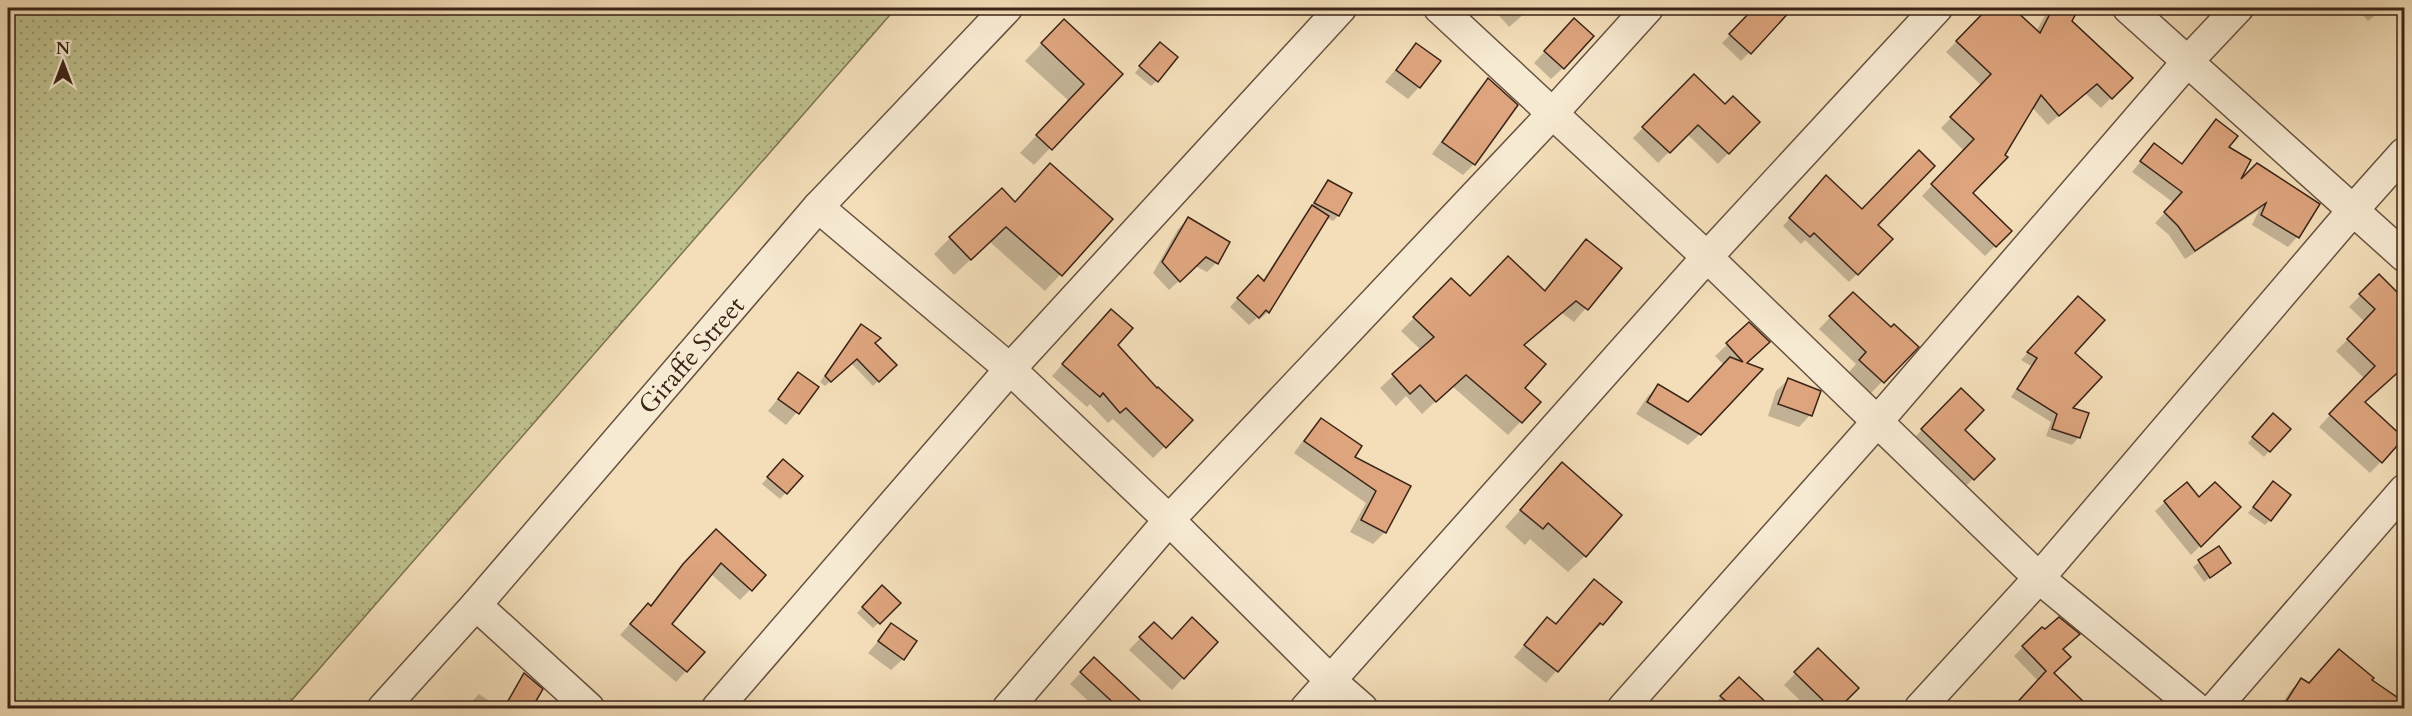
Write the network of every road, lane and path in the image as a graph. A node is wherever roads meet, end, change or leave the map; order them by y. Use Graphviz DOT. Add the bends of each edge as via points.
graph roads {
  1 [pos="1007,8"];
  2 [pos="1341,8"];
  3 [pos="1439,8"];
  4 [pos="1648,8"];
  5 [pos="1937,8"];
  6 [pos="2128,8"];
  7 [pos="2238,8"];
  8 [pos="2187,62"];
  9 [pos="1552,114"];
  10 [pos="2404,153"];
  11 [pos="818,207"];
  12 [pos="2354,209"];
  13 [pos="2404,256"];
  14 [pos="1707,257"];
  15 [pos="1010,369"];
  16 [pos="1876,423"];
  17 [pos="2404,490"];
  18 [pos="1169,520"];
  19 [pos="2038,578"];
  20 [pos="476,605"];
  21 [pos="1331,681"];
  22 [pos="383,708"];
  23 [pos="590,708"];
  24 [pos="717,708"];
  25 [pos="1008,708"];
  26 [pos="1306,708"];
  27 [pos="1362,708"];
  28 [pos="1623,708"];
  29 [pos="1920,708"];
  30 [pos="2196,708"];
  31 [pos="2215,708"];
  1 -- 11 [label="street, Giraffe Street"];
  2 -- 15 [label="street"];
  3 -- 9 [label="street"];
  4 -- 9 [label="street"];
  5 -- 14 [label="street"];
  6 -- 8 [label="street"];
  7 -- 8 [label="street"];
  8 -- 12 [label="street"];
  8 -- 16 [label="street"];
  9 -- 14 [label="street"];
  9 -- 18 [label="street"];
  10 -- 12 [label="street"];
  11 -- 15 [label="street"];
  11 -- 20 [label="street, Giraffe Street"];
  12 -- 13 [label="street"];
  12 -- 19 [label="street"];
  14 -- 16 [label="street"];
  14 -- 21 [label="street"];
  15 -- 18 [label="street"];
  15 -- 24 [label="street"];
  16 -- 19 [label="street"];
  16 -- 28 [label="street"];
  17 -- 31 [label="street"];
  18 -- 21 [label="street"];
  18 -- 25 [label="street"];
  19 -- 29 [label="street"];
  19 -- 30 [label="street"];
  20 -- 22 [label="street, Giraffe Street"];
  20 -- 23 [label="street"];
  21 -- 26 [label="street"];
  21 -- 27 [label="street"];
}
